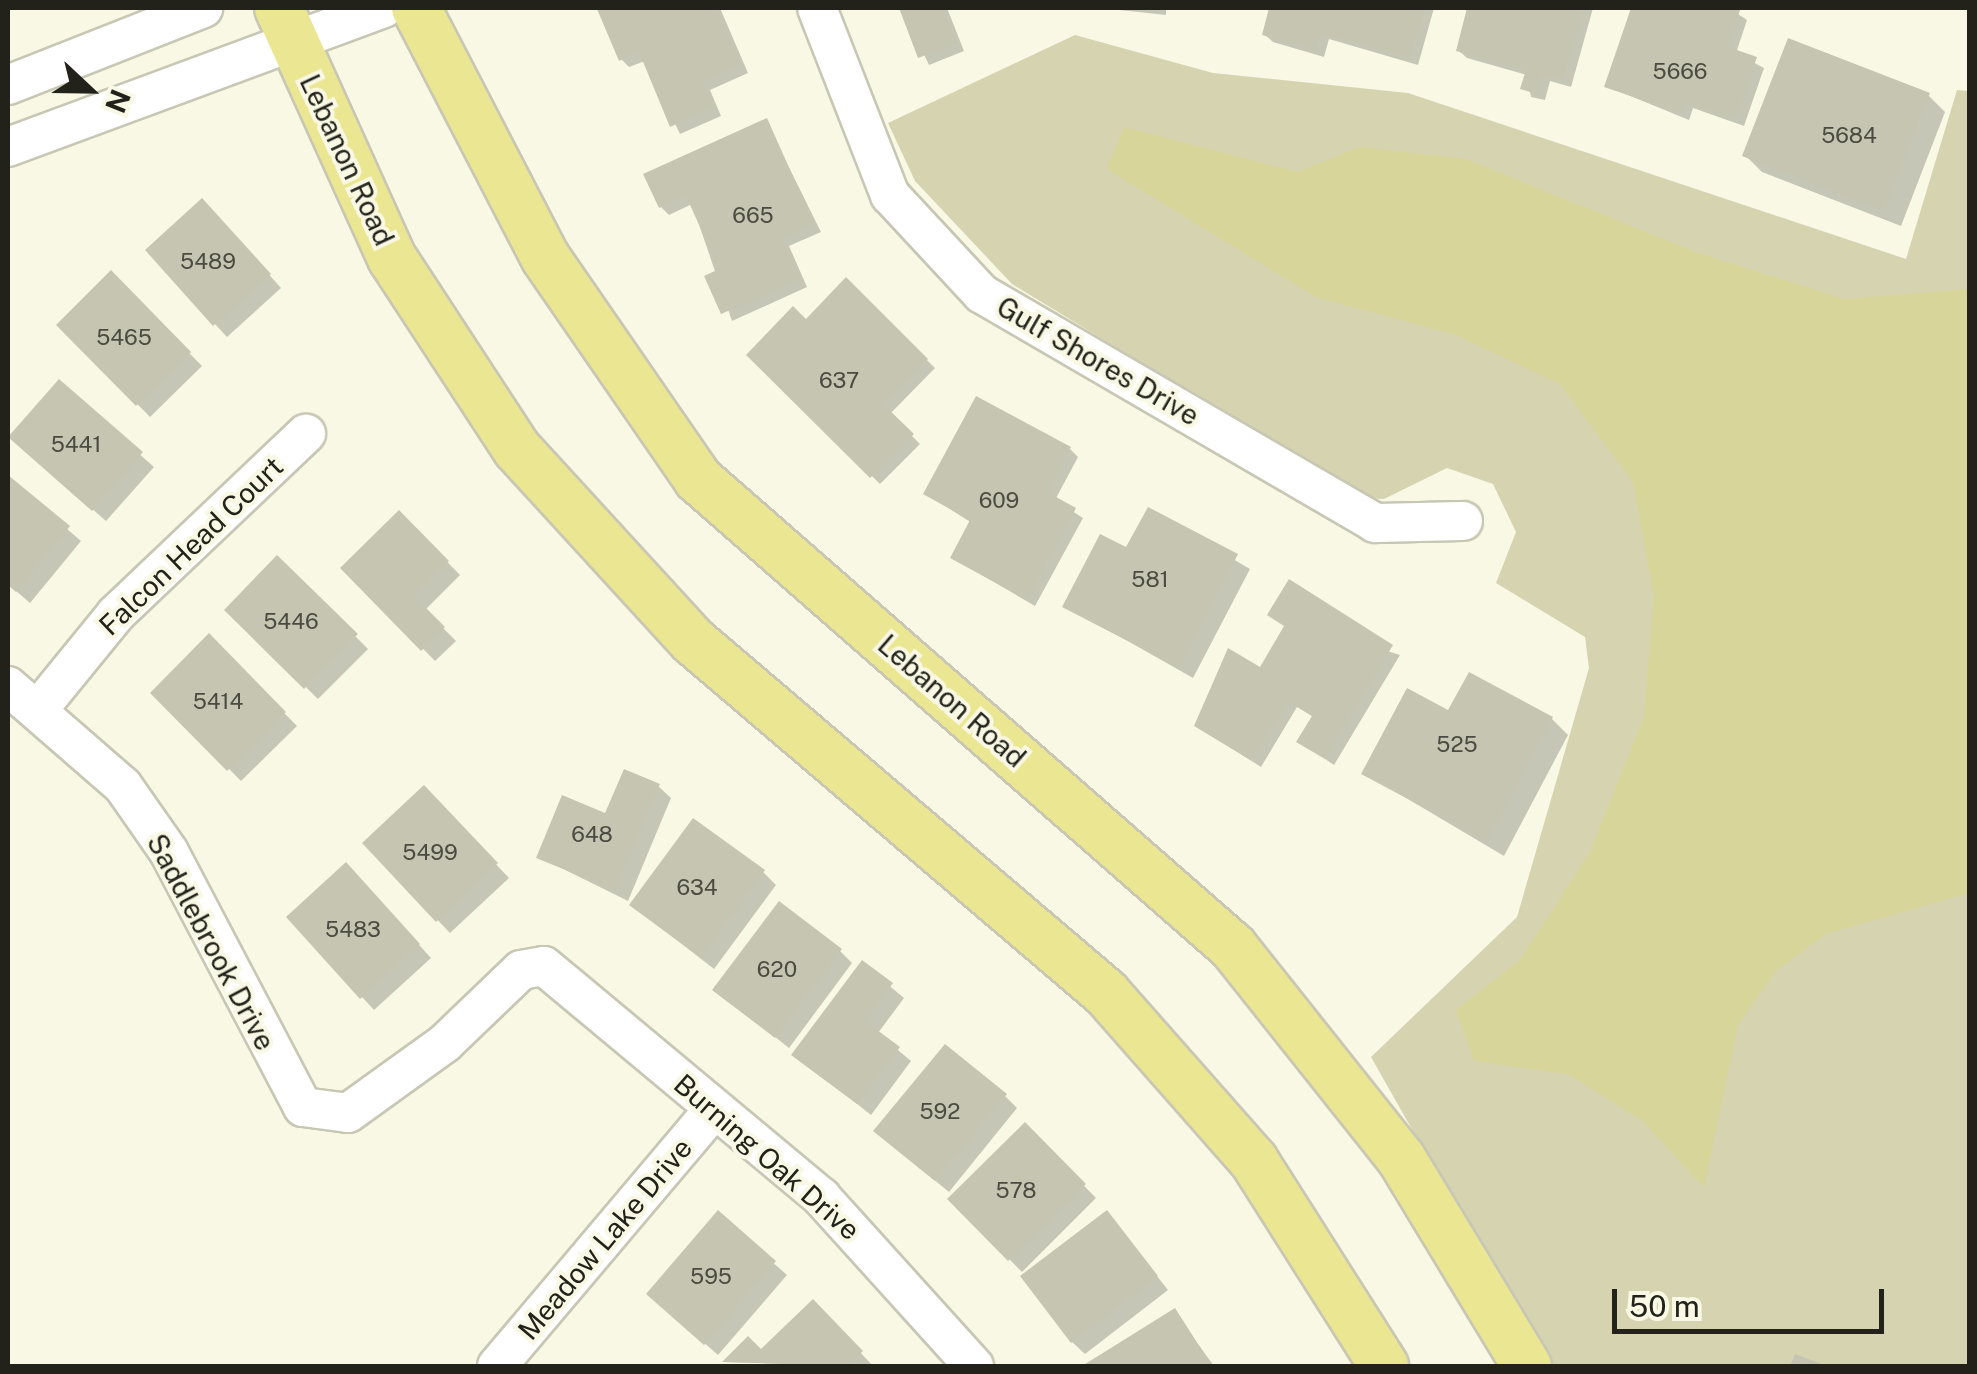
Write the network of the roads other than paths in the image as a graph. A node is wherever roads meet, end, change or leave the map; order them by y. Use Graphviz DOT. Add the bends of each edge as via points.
graph roads {
  1 [pos="203,8"];
  2 [pos="384,8"];
  3 [pos="416,8"];
  4 [pos="817,8"];
  5 [pos="286,24"];
  6 [pos="8,86"];
  7 [pos="8,147"];
  8 [pos="306,434"];
  9 [pos="1464,520"];
  10 [pos="8,686"];
  11 [pos="41,706"];
  12 [pos="544,966"];
  13 [pos="713,1110"];
  14 [pos="497,1366"];
  15 [pos="974,1366"];
  16 [pos="1384,1366"];
  17 [pos="1527,1366"];
  1 -- 6 [label="street"];
  2 -- 5 [label="street"];
  3 -- 17 [label="main road, Lebanon Road" via="544,257 698,479 1233,947 1400,1158"];
  4 -- 9 [label="street, Gulf Shores Drive" via="890,195 982,294 1374,523"];
  5 -- 7 [label="street"];
  5 -- 16 [label="main road, Lebanon Road" via="392,258 516,449 693,640 1106,992 1254,1161"];
  8 -- 11 [label="street, Falcon Head Court" via="116,614"];
  10 -- 11 [label="street, Saddlebrook Drive"];
  11 -- 12 [label="street, Saddlebrook Drive" via="123,786 169,852 292,1098 323,1116 379,1092 521,970"];
  12 -- 13 [label="street, Burning Oak Drive"];
  13 -- 14 [label="street, Meadow Lake Drive"];
  13 -- 15 [label="street, Burning Oak Drive" via="822,1198"];
}
